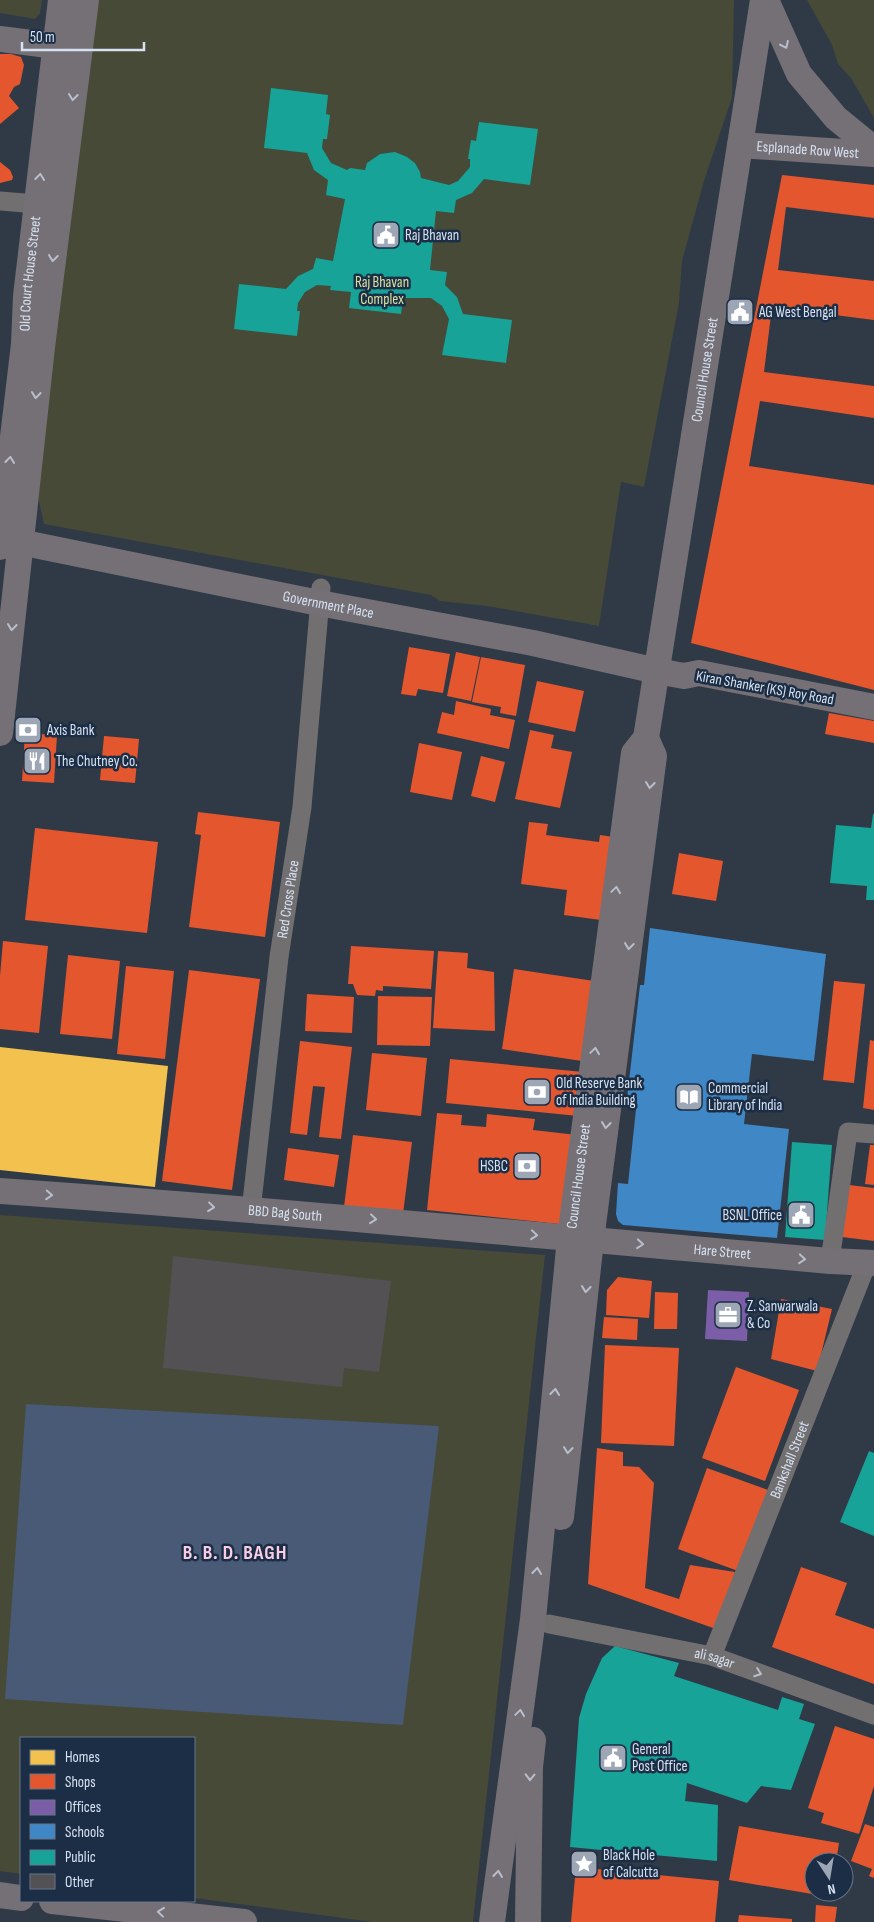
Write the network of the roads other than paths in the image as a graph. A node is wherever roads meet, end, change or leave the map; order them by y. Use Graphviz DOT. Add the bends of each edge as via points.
graph roads {
  1 [pos="61,0"];
  2 [pos="86,0"];
  3 [pos="765,0"];
  4 [pos="0,39"];
  5 [pos="67,47"];
  6 [pos="740,145"];
  7 [pos="874,149"];
  8 [pos="874,154"];
  9 [pos="0,201"];
  10 [pos="37,204"];
  11 [pos="8,537"];
  12 [pos="320,596"];
  13 [pos="658,664"];
  14 [pos="874,707"];
  15 [pos="0,733"];
  16 [pos="874,1134"];
  17 [pos="0,1191"];
  18 [pos="251,1211"];
  19 [pos="581,1239"];
  20 [pos="830,1262"];
  21 [pos="871,1263"];
  22 [pos="541,1622"];
  23 [pos="712,1656"];
  24 [pos="874,1715"];
  25 [pos="0,1895"];
  26 [pos="20,1898"];
  27 [pos="61,1902"];
  28 [pos="244,1922"];
  29 [pos="492,1922"];
  30 [pos="528,1922"];
  1 -- 5 [label="main road, Old Court House Street"];
  2 -- 5 [label="main road"];
  3 -- 6 [label="main road, Council House Street"];
  3 -- 7 [label="main road, one-way" via="800,74 836,118"];
  4 -- 5 [label="main road"];
  10 -- 5 [label="main road, Old Court House Street, one-way"];
  5 -- 11 [label="main road, one-way" via="42,347"];
  6 -- 8 [label="main road, Esplanade Row West"];
  6 -- 13 [label="main road, Council House Street"];
  9 -- 10 [label="street"];
  11 -- 10 [label="main road, Old Court House Street, one-way" via="26,296"];
  11 -- 12 [label="main road, Government Place"];
  11 -- 15 [label="main road, one-way"];
  12 -- 13 [label="main road, Government Place" via="534,643"];
  12 -- 18 [label="street, Red Cross Place" via="302,807 279,957"];
  13 -- 14 [label="main road, Kiran Shanker (KS) Roy Road" via="684,676 699,673"];
  13 -- 19 [label="main road, Council House Street" via="646,738 654,756"];
  16 -- 20 [label="street" via="848,1132"];
  17 -- 18 [label="main road, BBD Bag South, one-way"];
  18 -- 19 [label="main road, BBD Bag South, one-way" via="340,1216"];
  19 -- 20 [label="main road, Hare Street, one-way"];
  19 -- 22 [label="main road, Council House Street"];
  20 -- 21 [label="main road, Hare Street"];
  21 -- 23 [label="street, Bankshall Street"];
  22 -- 23 [label="street, ali sagar"];
  29 -- 22 [label="main road, one-way"];
  22 -- 30 [label="main road, one-way" via="530,1767"];
  23 -- 24 [label="street, ali sagar, one-way"];
  25 -- 26 [label="main road"];
  28 -- 27 [label="main road, one-way"];
}
